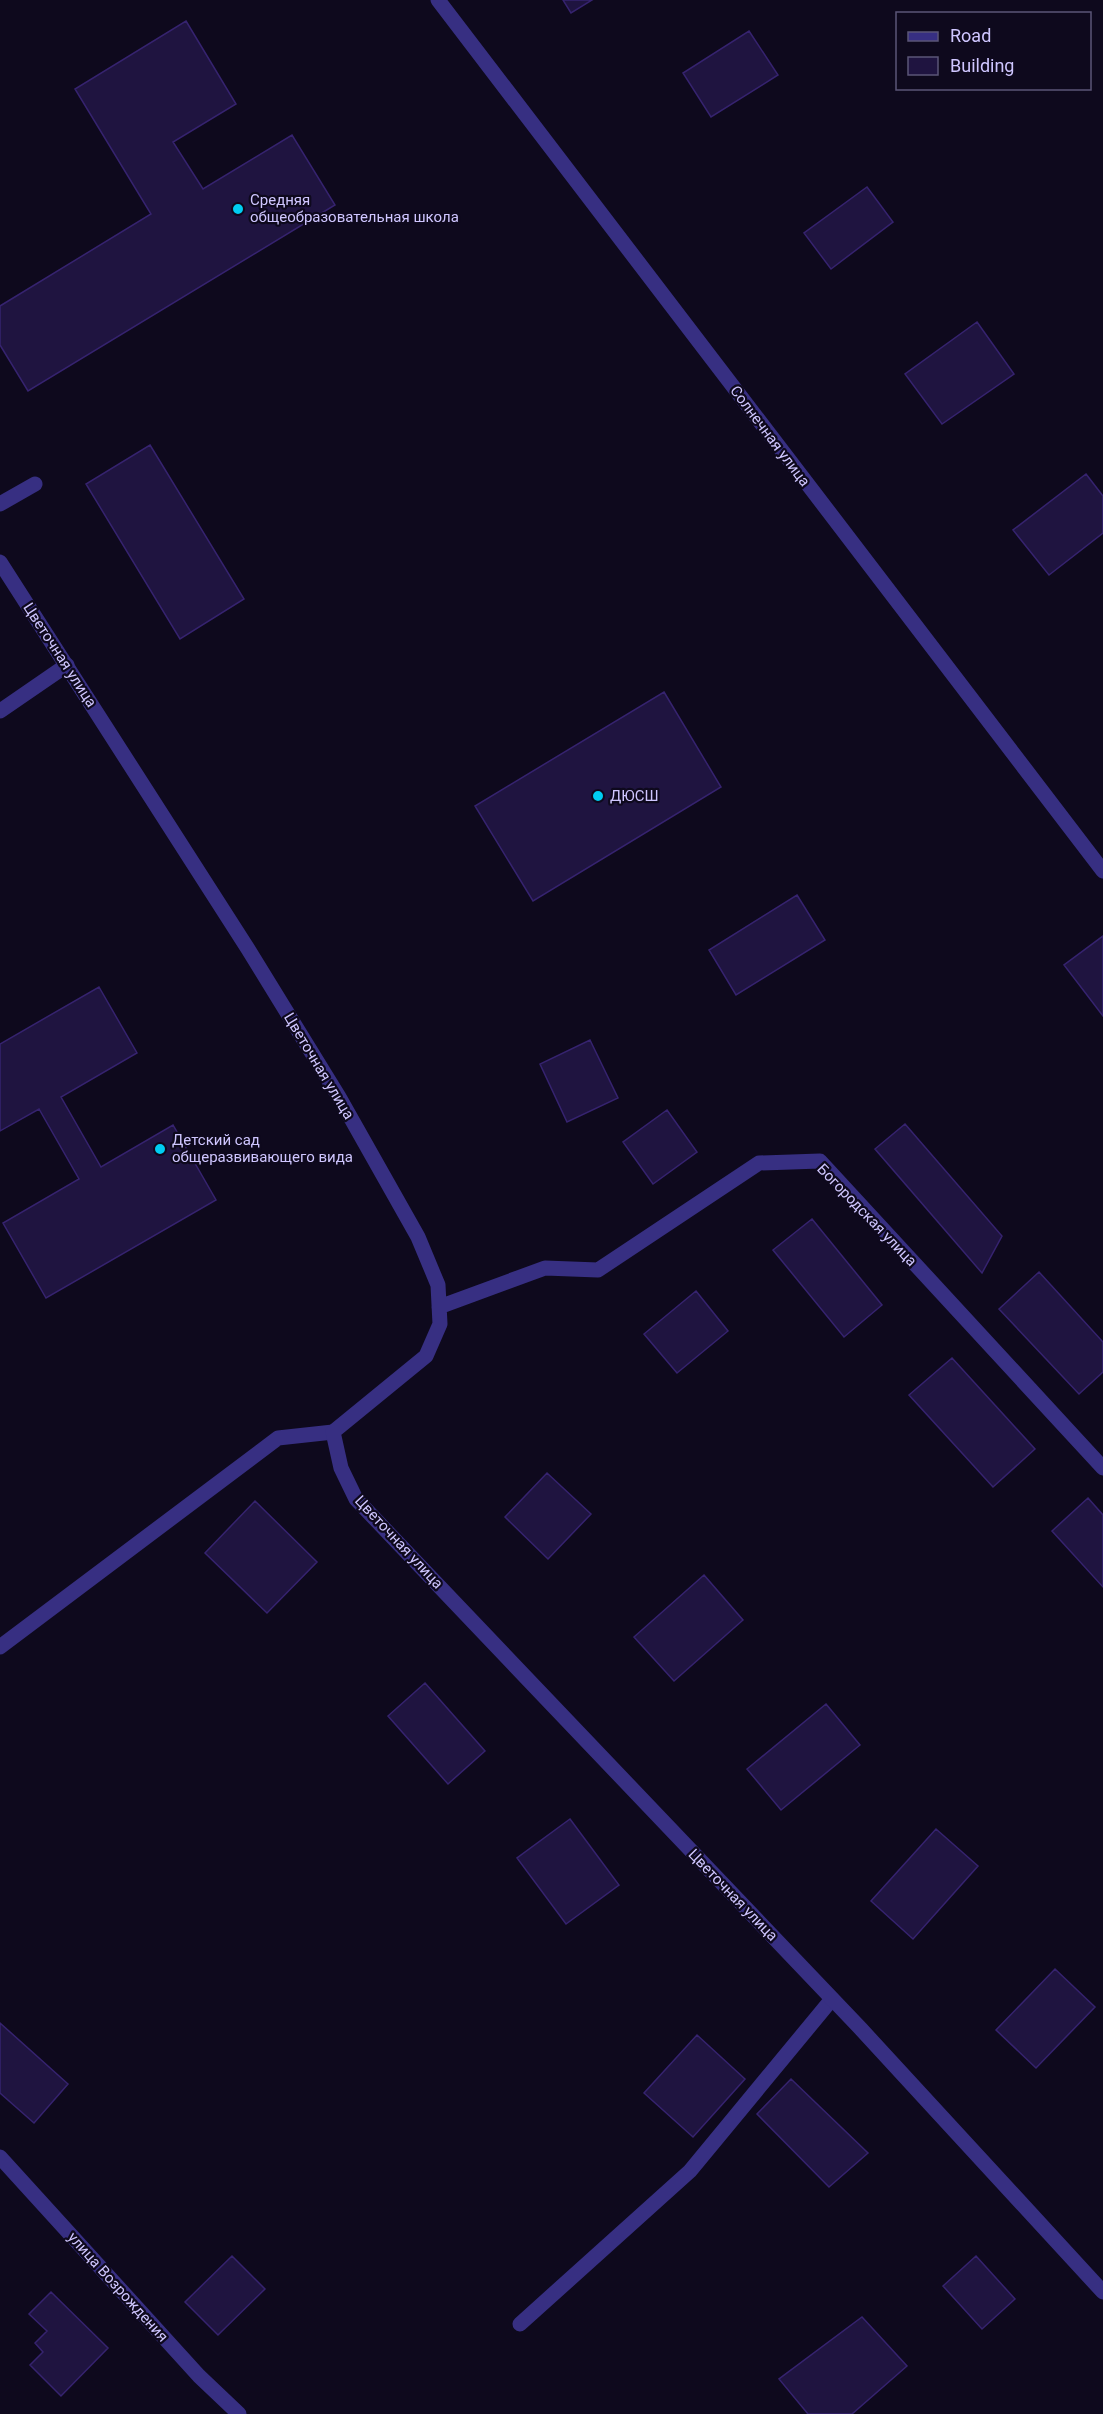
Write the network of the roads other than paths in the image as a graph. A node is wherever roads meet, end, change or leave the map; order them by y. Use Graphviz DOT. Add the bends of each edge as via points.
graph roads {
  1 [pos="438,0"];
  2 [pos="34,484"];
  3 [pos="0,504"];
  4 [pos="0,562"];
  5 [pos="67,665"];
  6 [pos="0,711"];
  7 [pos="1103,872"];
  8 [pos="439,1307"];
  9 [pos="333,1432"];
  10 [pos="1103,1468"];
  11 [pos="0,1647"];
  12 [pos="832,1999"];
  13 [pos="0,2157"];
  14 [pos="1103,2292"];
  15 [pos="520,2324"];
  16 [pos="239,2414"];
  1 -- 7 [label="street, Солнечная улица"];
  2 -- 3 [label="street"];
  4 -- 5 [label="street, Цветочная улица"];
  5 -- 6 [label="street"];
  5 -- 8 [label="street, Цветочная улица" via="339,1097 418,1237 438,1285"];
  8 -- 9 [label="street, Цветочная улица" via="440,1324 426,1356"];
  8 -- 10 [label="street, Богородская улица" via="545,1268 598,1270 759,1163 820,1161"];
  9 -- 11 [label="street" via="278,1438"];
  9 -- 12 [label="street, Цветочная улица" via="341,1468 356,1499"];
  12 -- 14 [label="street, Цветочная улица"];
  12 -- 15 [label="street" via="690,2171"];
  13 -- 16 [label="street, улица Возрождения" via="191,2367"];
}
